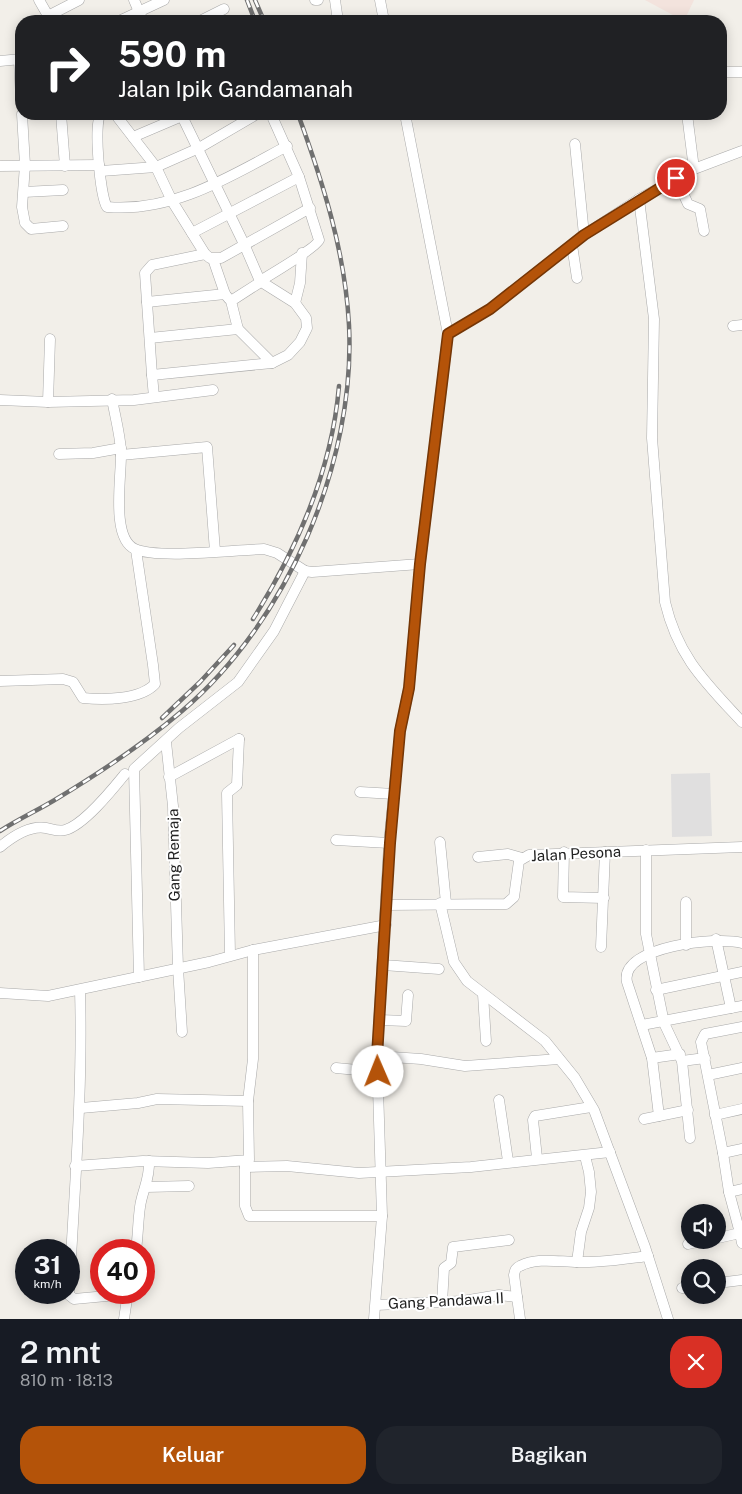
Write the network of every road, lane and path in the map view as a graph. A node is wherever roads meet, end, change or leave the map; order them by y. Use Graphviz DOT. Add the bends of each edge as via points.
graph roads {
  1 [pos="39,0"];
  2 [pos="79,0"];
  3 [pos="134,0"];
  4 [pos="164,0"];
  5 [pos="335,0"];
  6 [pos="380,0"];
  7 [pos="224,8"];
  8 [pos="47,15"];
  9 [pos="55,15"];
  10 [pos="140,15"];
  11 [pos="144,15"];
  12 [pos="211,15"];
  13 [pos="337,15"];
  14 [pos="383,15"];
  15 [pos="15,60"];
  16 [pos="0,61"];
  17 [pos="727,72"];
  18 [pos="742,72"];
  19 [pos="22,120"];
  20 [pos="61,120"];
  21 [pos="98,120"];
  22 [pos="120,120"];
  23 [pos="172,120"];
  24 [pos="185,120"];
  25 [pos="247,120"];
  26 [pos="274,120"];
  27 [pos="406,120"];
  28 [pos="688,120"];
  29 [pos="134,137"];
  30 [pos="575,144"];
  31 [pos="287,146"];
  32 [pos="199,148"];
  33 [pos="742,151"];
  34 [pos="25,165"];
  35 [pos="0,166"];
  36 [pos="65,166"];
  37 [pos="156,167"];
  38 [pos="100,168"];
  39 [pos="694,169"];
  40 [pos="299,177"];
  41 [pos="676,178"];
  42 [pos="216,184"];
  43 [pos="63,190"];
  44 [pos="24,192"];
  45 [pos="638,200"];
  46 [pos="172,202"];
  47 [pos="310,208"];
  48 [pos="228,214"];
  49 [pos="63,226"];
  50 [pos="704,231"];
  51 [pos="192,233"];
  52 [pos="584,235"];
  53 [pos="244,244"];
  54 [pos="572,244"];
  55 [pos="302,253"];
  56 [pos="209,256"];
  57 [pos="577,278"];
  58 [pos="260,282"];
  59 [pos="228,298"];
  60 [pos="147,302"];
  61 [pos="295,303"];
  62 [pos="238,329"];
  63 [pos="448,334"];
  64 [pos="150,338"];
  65 [pos="50,339"];
  66 [pos="272,364"];
  67 [pos="152,375"];
  68 [pos="214,390"];
  69 [pos="154,396"];
  70 [pos="112,399"];
  71 [pos="0,400"];
  72 [pos="48,402"];
  73 [pos="121,451"];
  74 [pos="59,454"];
  75 [pos="136,550"];
  76 [pos="215,551"];
  77 [pos="420,564"];
  78 [pos="305,570"];
  79 [pos="0,681"];
  80 [pos="742,722"];
  81 [pos="166,742"];
  82 [pos="125,774"];
  83 [pos="170,777"];
  84 [pos="360,792"];
  85 [pos="394,794"];
  86 [pos="336,840"];
  87 [pos="440,842"];
  88 [pos="390,843"];
  89 [pos="0,847"];
  90 [pos="742,847"];
  91 [pos="646,850"];
  92 [pos="564,852"];
  93 [pos="605,852"];
  94 [pos="478,857"];
  95 [pos="522,858"];
  96 [pos="604,898"];
  97 [pos="686,902"];
  98 [pos="443,903"];
  99 [pos="386,905"];
  100 [pos="386,925"];
  101 [pos="716,939"];
  102 [pos="742,943"];
  103 [pos="686,945"];
  104 [pos="601,947"];
  105 [pos="253,950"];
  106 [pos="649,952"];
  107 [pos="230,955"];
  108 [pos="384,965"];
  109 [pos="178,968"];
  110 [pos="439,969"];
  111 [pos="742,972"];
  112 [pos="725,976"];
  113 [pos="139,977"];
  114 [pos="80,990"];
  115 [pos="656,990"];
  116 [pos="0,993"];
  117 [pos="483,994"];
  118 [pos="408,995"];
  119 [pos="742,1006"];
  120 [pos="731,1008"];
  121 [pos="380,1020"];
  122 [pos="664,1022"];
  123 [pos="642,1025"];
  124 [pos="742,1027"];
  125 [pos="182,1032"];
  126 [pos="486,1041"];
  127 [pos="377,1056"];
  128 [pos="652,1058"];
  129 [pos="681,1058"];
  130 [pos="705,1058"];
  131 [pos="559,1059"];
  132 [pos="336,1068"];
  133 [pos="742,1068"];
  134 [pos="378,1072"];
  135 [pos="708,1075"];
  136 [pos="500,1100"];
  137 [pos="248,1101"];
  138 [pos="591,1107"];
  139 [pos="80,1108"];
  140 [pos="742,1109"];
  141 [pos="688,1110"];
  142 [pos="716,1115"];
  143 [pos="659,1116"];
  144 [pos="644,1119"];
  145 [pos="690,1138"];
  146 [pos="742,1149"];
  147 [pos="610,1152"];
  148 [pos="723,1153"];
  149 [pos="585,1156"];
  150 [pos="538,1158"];
  151 [pos="508,1161"];
  152 [pos="149,1162"];
  153 [pos="245,1164"];
  154 [pos="75,1166"];
  155 [pos="380,1171"];
  156 [pos="189,1186"];
  157 [pos="146,1187"];
  158 [pos="742,1189"];
  159 [pos="729,1192"];
  160 [pos="382,1216"];
  161 [pos="741,1236"];
  162 [pos="726,1237"];
  163 [pos="137,1239"];
  164 [pos="509,1240"];
  165 [pos="648,1256"];
  166 [pos="578,1262"];
  167 [pos="742,1280"];
  168 [pos="726,1282"];
  169 [pos="90,1297"];
  170 [pos="517,1297"];
  171 [pos="442,1303"];
  172 [pos="126,1304"];
  173 [pos="376,1305"];
  174 [pos="124,1319"];
  175 [pos="374,1319"];
  176 [pos="520,1319"];
  177 [pos="668,1319"];
  1 -- 8 [label="street"];
  2 -- 9 [label="street"];
  3 -- 10 [label="street"];
  4 -- 11 [label="street"];
  5 -- 13 [label="street"];
  6 -- 14 [label="street"];
  7 -- 12 [label="street"];
  15 -- 16 [label="street"];
  17 -- 18 [label="street"];
  19 -- 34 [label="street"];
  20 -- 36 [label="street"];
  21 -- 38 [label="street"];
  22 -- 29 [label="street"];
  23 -- 29 [label="street"];
  24 -- 32 [label="street"];
  25 -- 32 [label="street"];
  26 -- 31 [label="street"];
  27 -- 63 [label="street"];
  28 -- 39 [label="street"];
  29 -- 37 [label="street"];
  30 -- 52 [label="street"];
  31 -- 40 [label="street"];
  31 -- 42 [label="street"];
  32 -- 37 [label="street"];
  32 -- 42 [label="street"];
  33 -- 39 [label="street"];
  34 -- 35 [label="street"];
  34 -- 36 [label="street"];
  34 -- 44 [label="street"];
  36 -- 38 [label="street"];
  37 -- 38 [label="street"];
  37 -- 46 [label="street"];
  38 -- 46 [label="street" via="106,207"];
  39 -- 41 [label="street"];
  40 -- 47 [label="street"];
  40 -- 48 [label="street"];
  41 -- 45 [label="street"];
  41 -- 50 [label="street" via="688,204 700,209"];
  42 -- 46 [label="street"];
  42 -- 48 [label="street"];
  43 -- 44 [label="street"];
  44 -- 49 [label="street" via="22,207 27,227"];
  45 -- 52 [label="street"];
  45 -- 80 [label="street" via="654,319 652,438 665,602 688,661"];
  46 -- 51 [label="street"];
  47 -- 53 [label="street"];
  47 -- 55 [label="street" via="319,242"];
  48 -- 51 [label="street"];
  48 -- 53 [label="street"];
  51 -- 56 [label="street"];
  52 -- 54 [label="street"];
  53 -- 56 [label="street"];
  53 -- 58 [label="street"];
  54 -- 57 [label="street"];
  54 -- 63 [label="street" via="490,309"];
  55 -- 58 [label="street"];
  55 -- 61 [label="street"];
  56 -- 59 [label="street"];
  56 -- 60 [label="street" via="147,268"];
  58 -- 59 [label="street"];
  58 -- 61 [label="street"];
  59 -- 60 [label="street"];
  59 -- 62 [label="street"];
  60 -- 64 [label="street"];
  61 -- 66 [label="street" via="306,318 307,328 288,355"];
  62 -- 64 [label="street"];
  62 -- 66 [label="street"];
  63 -- 77 [label="street"];
  64 -- 67 [label="street"];
  65 -- 72 [label="street"];
  66 -- 67 [label="street"];
  67 -- 69 [label="street"];
  68 -- 69 [label="street"];
  69 -- 70 [label="street" via="134,400"];
  70 -- 72 [label="street"];
  70 -- 73 [label="street"];
  71 -- 72 [label="street"];
  73 -- 74 [label="street"];
  73 -- 75 [label="street" via="122,534"];
  73 -- 76 [label="street" via="207,447"];
  75 -- 76 [label="street" via="153,554"];
  75 -- 79 [label="street" via="153,665 155,684 151,688 136,694 95,699 83,698 73,682 63,679"];
  76 -- 78 [label="street" via="264,549 278,553"];
  77 -- 78 [label="street"];
  77 -- 85 [label="street" via="409,688 400,731"];
  78 -- 81 [label="street" via="274,631 247,672"];
  81 -- 83 [label="street, Gang Remaja"];
  81 -- 113 [label="street" via="134,769"];
  82 -- 89 [label="street" via="102,802 71,828 62,831 34,828"];
  83 -- 107 [label="street" via="239,739 237,785 227,793"];
  83 -- 109 [label="street, Gang Remaja" via="174,806"];
  84 -- 85 [label="street"];
  85 -- 88 [label="street"];
  86 -- 88 [label="street"];
  87 -- 98 [label="street"];
  88 -- 99 [label="street"];
  90 -- 91 [label="street, Jalan Pesona"];
  91 -- 93 [label="street, Jalan Pesona"];
  91 -- 106 [label="street"];
  92 -- 93 [label="street, Jalan Pesona"];
  92 -- 95 [label="street, Jalan Pesona" via="529,854"];
  92 -- 96 [label="street" via="563,897"];
  93 -- 96 [label="street"];
  94 -- 95 [label="street" via="508,854"];
  95 -- 98 [label="street, Jalan Pesona" via="518,865 514,897 509,903"];
  96 -- 104 [label="street"];
  97 -- 103 [label="street"];
  98 -- 99 [label="street, Jalan Pesona"];
  98 -- 117 [label="street" via="454,962 467,981"];
  99 -- 100 [label="street"];
  100 -- 105 [label="street"];
  100 -- 108 [label="street"];
  101 -- 102 [label="street"];
  101 -- 103 [label="street"];
  101 -- 112 [label="street"];
  103 -- 106 [label="street"];
  105 -- 107 [label="street"];
  105 -- 137 [label="street" via="253,1059"];
  106 -- 115 [label="street"];
  106 -- 123 [label="street" via="630,964 625,976"];
  107 -- 109 [label="street"];
  108 -- 110 [label="street"];
  108 -- 121 [label="street"];
  109 -- 113 [label="street"];
  109 -- 125 [label="street, Gang Remaja"];
  111 -- 112 [label="street"];
  112 -- 115 [label="street"];
  112 -- 120 [label="street"];
  113 -- 114 [label="street"];
  114 -- 116 [label="street" via="48,996"];
  114 -- 139 [label="street"];
  115 -- 122 [label="street"];
  117 -- 126 [label="street"];
  117 -- 131 [label="street" via="540,1037"];
  118 -- 121 [label="street" via="406,1021"];
  119 -- 120 [label="street"];
  120 -- 122 [label="street"];
  121 -- 127 [label="street"];
  122 -- 123 [label="street"];
  122 -- 129 [label="street"];
  123 -- 128 [label="street"];
  124 -- 130 [label="street" via="705,1034 701,1042"];
  127 -- 131 [label="street" via="465,1066"];
  127 -- 134 [label="street"];
  128 -- 129 [label="street"];
  128 -- 143 [label="street"];
  129 -- 130 [label="street"];
  129 -- 141 [label="street"];
  130 -- 135 [label="street"];
  131 -- 138 [label="street" via="575,1078"];
  132 -- 134 [label="street"];
  133 -- 135 [label="street"];
  134 -- 155 [label="street"];
  135 -- 142 [label="street"];
  136 -- 151 [label="street"];
  137 -- 139 [label="street" via="157,1099"];
  137 -- 153 [label="street" via="250,1158"];
  138 -- 147 [label="street"];
  138 -- 150 [label="street" via="535,1116 532,1120"];
  139 -- 154 [label="street"];
  140 -- 142 [label="street"];
  141 -- 143 [label="street"];
  141 -- 145 [label="street"];
  142 -- 148 [label="street"];
  143 -- 144 [label="street"];
  146 -- 148 [label="street"];
  147 -- 149 [label="street"];
  147 -- 165 [label="street"];
  148 -- 159 [label="street"];
  149 -- 150 [label="street"];
  149 -- 166 [label="street" via="591,1192 581,1232"];
  150 -- 151 [label="street"];
  151 -- 155 [label="street" via="472,1167"];
  152 -- 153 [label="street"];
  152 -- 154 [label="street"];
  152 -- 157 [label="street"];
  153 -- 155 [label="street" via="359,1173"];
  153 -- 160 [label="street" via="245,1206 249,1216"];
  154 -- 169 [label="street" via="69,1295 74,1299"];
  155 -- 160 [label="street"];
  156 -- 157 [label="street"];
  157 -- 163 [label="street" via="140,1207"];
  158 -- 159 [label="street"];
  159 -- 161 [label="street"];
  160 -- 173 [label="street"];
  161 -- 162 [label="street"];
  164 -- 171 [label="street" via="453,1247 451,1263 444,1268"];
  165 -- 166 [label="street"];
  165 -- 177 [label="street"];
  166 -- 170 [label="street" via="547,1260 517,1267 514,1275"];
  167 -- 168 [label="street"];
  170 -- 171 [label="street, Gang Pandawa II" via="499,1295"];
  170 -- 176 [label="street"];
  171 -- 173 [label="street, Gang Pandawa II"];
  172 -- 174 [label="street"];
  173 -- 175 [label="street"];
}
